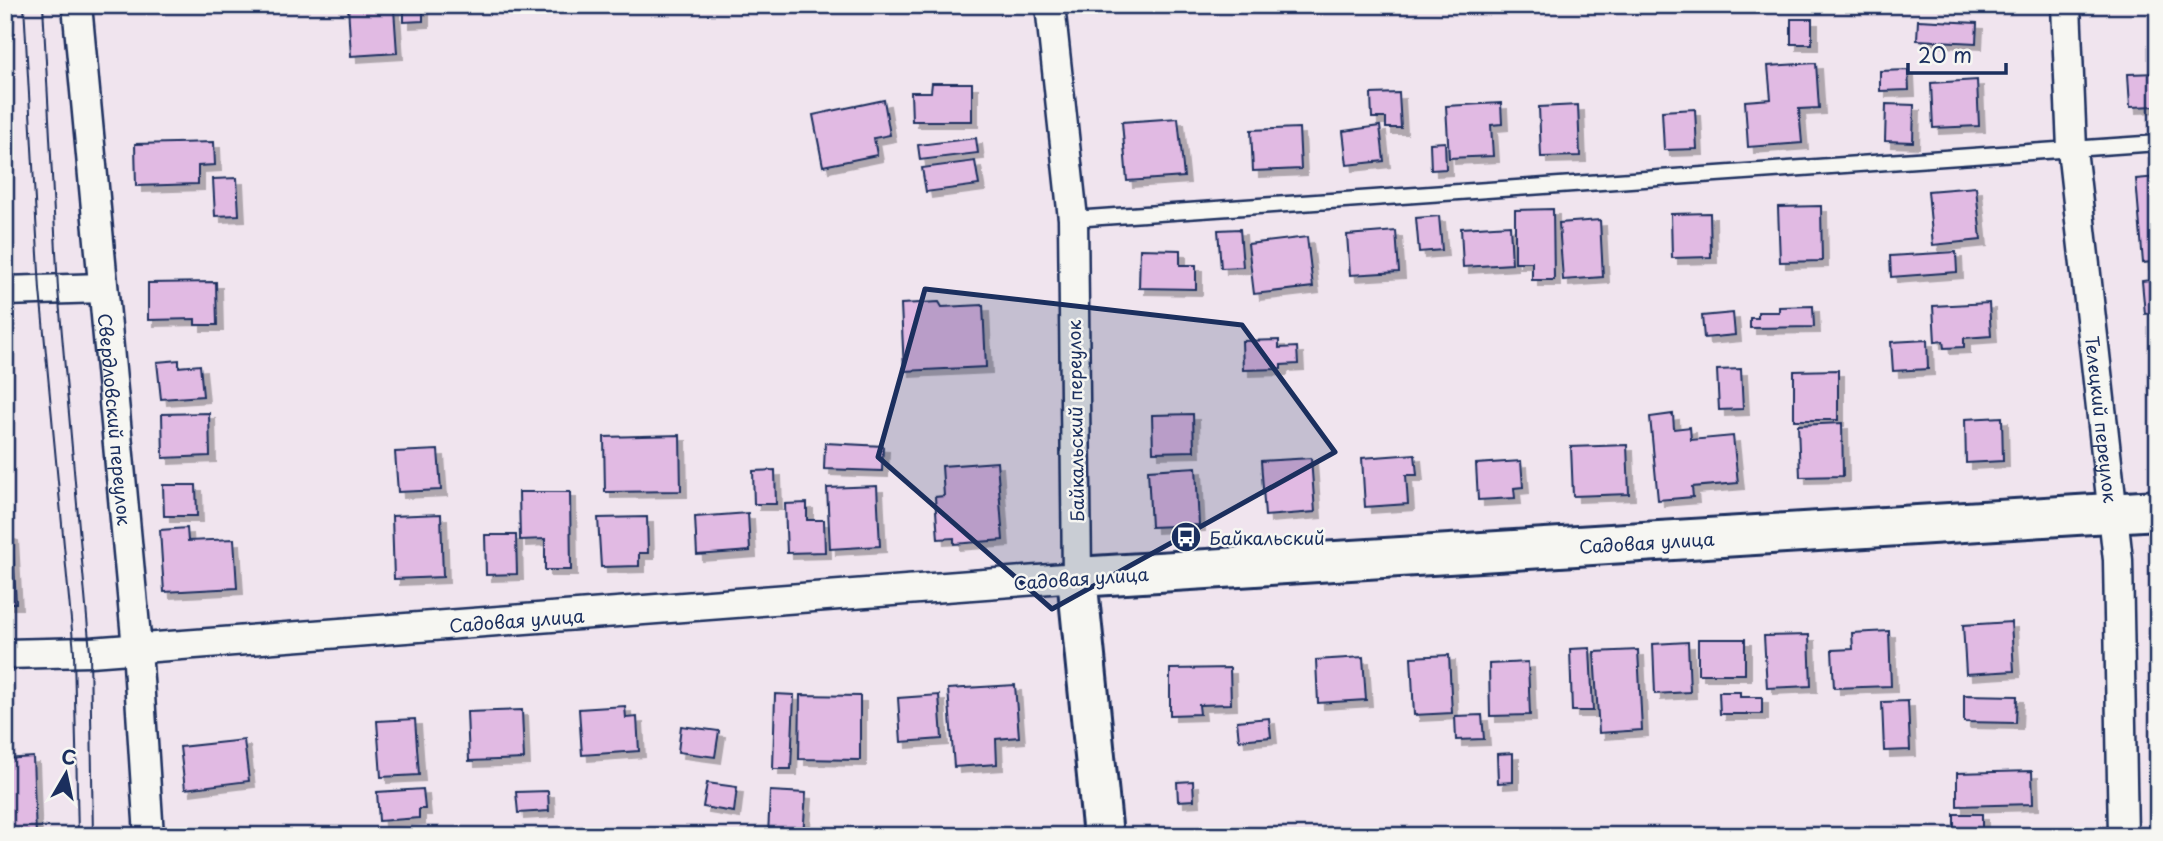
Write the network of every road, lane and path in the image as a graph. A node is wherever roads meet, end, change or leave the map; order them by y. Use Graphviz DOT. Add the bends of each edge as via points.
graph roads {
  1 [pos="77,5"];
  2 [pos="1050,5"];
  3 [pos="2066,5"];
  4 [pos="2158,143"];
  5 [pos="2072,149"];
  6 [pos="1073,219"];
  7 [pos="103,288"];
  8 [pos="5,290"];
  9 [pos="2158,510"];
  10 [pos="2112,513"];
  11 [pos="1077,577"];
  12 [pos="137,648"];
  13 [pos="5,654"];
  14 [pos="149,836"];
  15 [pos="1103,836"];
  16 [pos="2123,836"];
  1 -- 7 [label="street, Свердловский переулок"];
  2 -- 6 [label="street, Байкальский переулок"];
  3 -- 5 [label="street, Телецкий переулок"];
  4 -- 5 [label="lane"];
  5 -- 6 [label="lane"];
  5 -- 10 [label="street, Телецкий переулок"];
  6 -- 11 [label="street, Байкальский переулок"];
  7 -- 8 [label="street"];
  7 -- 12 [label="street, Свердловский переулок"];
  9 -- 10 [label="main road, Садовая улица"];
  10 -- 11 [label="main road, Садовая улица"];
  10 -- 16 [label="street, Телецкий переулок" via="2118,573"];
  11 -- 12 [label="street, Садовая улица"];
  11 -- 15 [label="main road, Байкальский переулок"];
  12 -- 13 [label="street, Садовая улица"];
  12 -- 14 [label="street, Свердловский переулок"];
}
